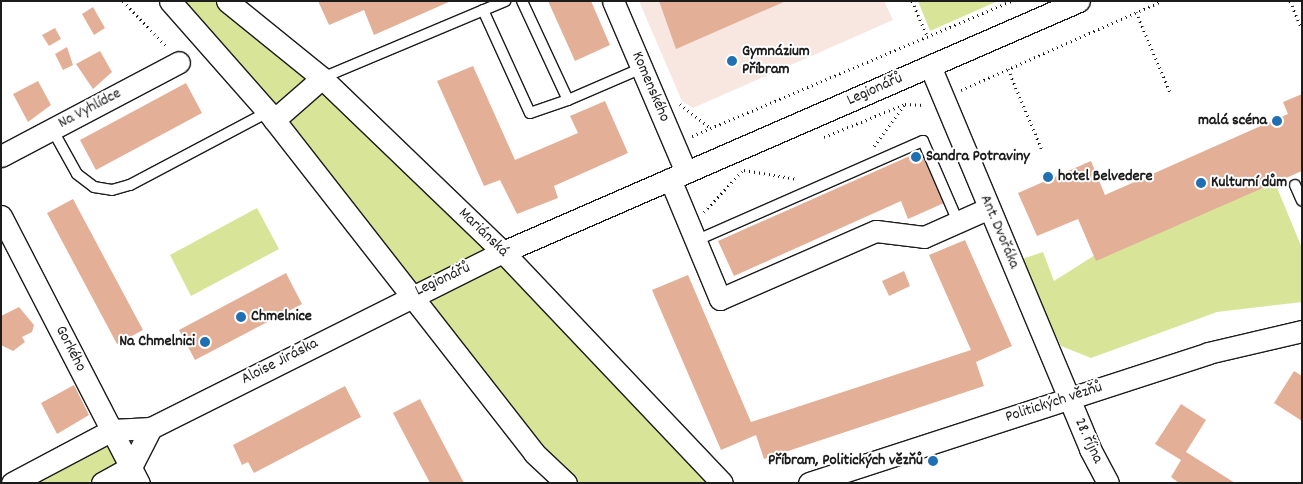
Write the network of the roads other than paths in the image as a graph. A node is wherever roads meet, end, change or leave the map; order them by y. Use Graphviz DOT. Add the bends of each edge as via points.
graph roads {
  1 [pos="170,1"];
  2 [pos="227,1"];
  3 [pos="505,1"];
  4 [pos="522,1"];
  5 [pos="613,1"];
  6 [pos="1079,1"];
  7 [pos="483,10"];
  8 [pos="179,62"];
  9 [pos="930,66"];
  10 [pos="642,68"];
  11 [pos="322,78"];
  12 [pos="568,100"];
  13 [pos="271,116"];
  14 [pos="52,129"];
  15 [pos="1,156"];
  16 [pos="678,176"];
  17 [pos="1295,185"];
  18 [pos="1302,201"];
  19 [pos="989,208"];
  20 [pos="1,216"];
  21 [pos="958,222"];
  22 [pos="695,241"];
  23 [pos="503,252"];
  24 [pos="409,297"];
  25 [pos="1302,331"];
  26 [pos="1068,398"];
  27 [pos="151,428"];
  28 [pos="112,430"];
  29 [pos="135,475"];
  30 [pos="12,483"];
  31 [pos="102,483"];
  32 [pos="566,483"];
  33 [pos="722,483"];
  34 [pos="809,483"];
  35 [pos="1108,483"];
  1 -- 13 [label="street"];
  2 -- 11 [label="street, Mariánská"];
  3 -- 7 [label="lane"];
  4 -- 12 [label="lane"];
  5 -- 10 [label="street, Komenského"];
  6 -- 9 [label="street, Legionářů"];
  7 -- 11 [label="lane"];
  7 -- 12 [label="lane" via="530,113"];
  8 -- 14 [label="street, Na Vyhlídce"];
  9 -- 16 [label="street, Legionářů"];
  9 -- 19 [label="street, Ant. Dvořáka"];
  10 -- 12 [label="lane"];
  10 -- 16 [label="street, Komenského" via="674,144"];
  11 -- 13 [label="street"];
  11 -- 23 [label="street, Mariánská"];
  13 -- 14 [label="lane" via="130,185 112,190 94,187 77,174"];
  13 -- 24 [label="street"];
  14 -- 15 [label="street, Na Vyhlídce"];
  16 -- 22 [label="street"];
  16 -- 23 [label="street, Legionářů"];
  17 -- 18 [label="lane"];
  19 -- 21 [label="street"];
  19 -- 26 [label="street, Ant. Dvořáka"];
  20 -- 28 [label="street, Gorkého"];
  21 -- 22 [label="street" via="924,237 876,231 720,299"];
  21 -- 22 [label="lane" via="923,141"];
  23 -- 24 [label="street, Legionářů"];
  23 -- 33 [label="street, Mariánská"];
  24 -- 27 [label="street, Aloise Jiráska"];
  24 -- 32 [label="street" via="534,453"];
  25 -- 26 [label="street, Politických vězňů" via="1208,353"];
  26 -- 34 [label="street, Politických vězňů"];
  26 -- 35 [label="street, 28. října"];
  27 -- 28 [label="street, Aloise Jiráska"];
  27 -- 29 [label="street"];
  28 -- 29 [label="street, Gorkého"];
  28 -- 30 [label="street, Aloise Jiráska"];
  29 -- 31 [label="street"];
}
